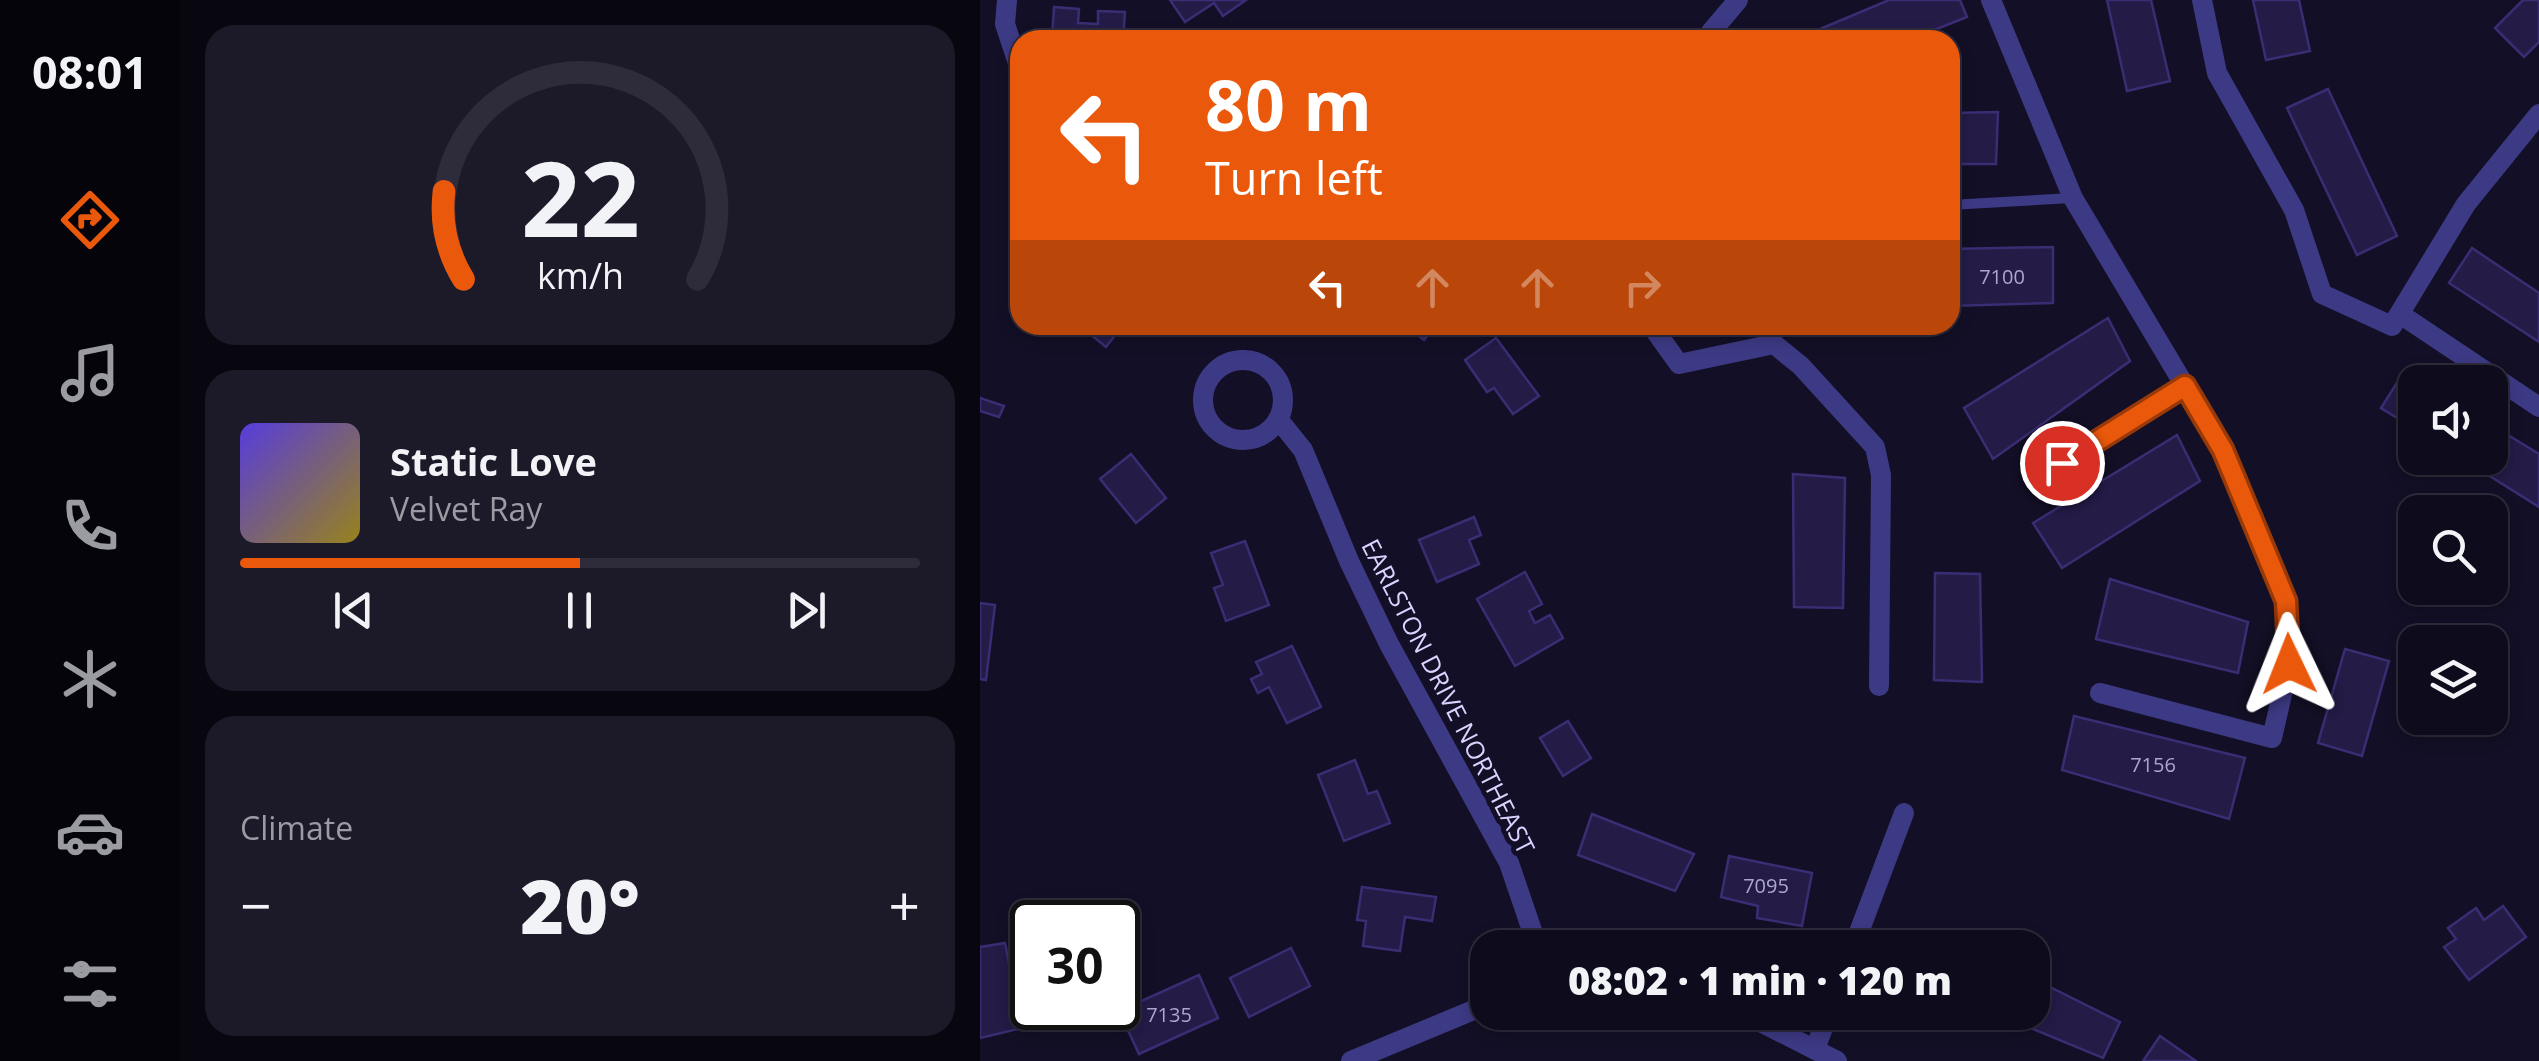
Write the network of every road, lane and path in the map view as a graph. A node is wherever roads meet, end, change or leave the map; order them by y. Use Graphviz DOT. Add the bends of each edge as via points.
graph roads {
  1 [pos="1007,0"];
  2 [pos="1738,0"];
  3 [pos="1991,0"];
  4 [pos="2202,0"];
  5 [pos="1714,30"];
  6 [pos="1010,39"];
  7 [pos="2539,114"];
  8 [pos="2073,198"];
  9 [pos="1960,204"];
  10 [pos="2400,314"];
  11 [pos="1658,335"];
  12 [pos="1769,335"];
  13 [pos="2185,386"];
  14 [pos="2539,406"];
  15 [pos="1278,419"];
  16 [pos="2032,482"];
  17 [pos="1879,686"];
  18 [pos="2100,692"];
  19 [pos="1904,814"];
  20 [pos="1532,930"];
  21 [pos="1860,930"];
  22 [pos="1470,1011"];
  23 [pos="1778,1030"];
  24 [pos="1822,1030"];
  25 [pos="1815,1049"];
  26 [pos="1351,1061"];
  27 [pos="1837,1061"];
  1 -- 6 [label="street"];
  2 -- 5 [label="street"];
  3 -- 8 [label="street"];
  4 -- 10 [label="street" via="2217,73 2294,210 2322,294 2392,326"];
  7 -- 10 [label="street" via="2466,204"];
  8 -- 9 [label="lane"];
  8 -- 13 [label="street"];
  10 -- 14 [label="street"];
  11 -- 12 [label="street" via="1679,364"];
  12 -- 17 [label="street" via="1876,447"];
  13 -- 16 [label="lane"];
  13 -- 18 [label="street" via="2223,450 2286,601 2289,664 2272,738"];
  15 -- 15 [label="street, EARLSTON DRIVE NORTHEAST" via="1260,437 1222,436 1202,404 1209,379 1228,362 1265,367 1283,398"];
  15 -- 20 [label="street, EARLSTON DRIVE NORTHEAST" via="1303,450 1389,644 1509,864"];
  19 -- 21 [label="street"];
  22 -- 26 [label="street"];
  23 -- 25 [label="street"];
  24 -- 25 [label="street"];
  25 -- 27 [label="street"];
}
